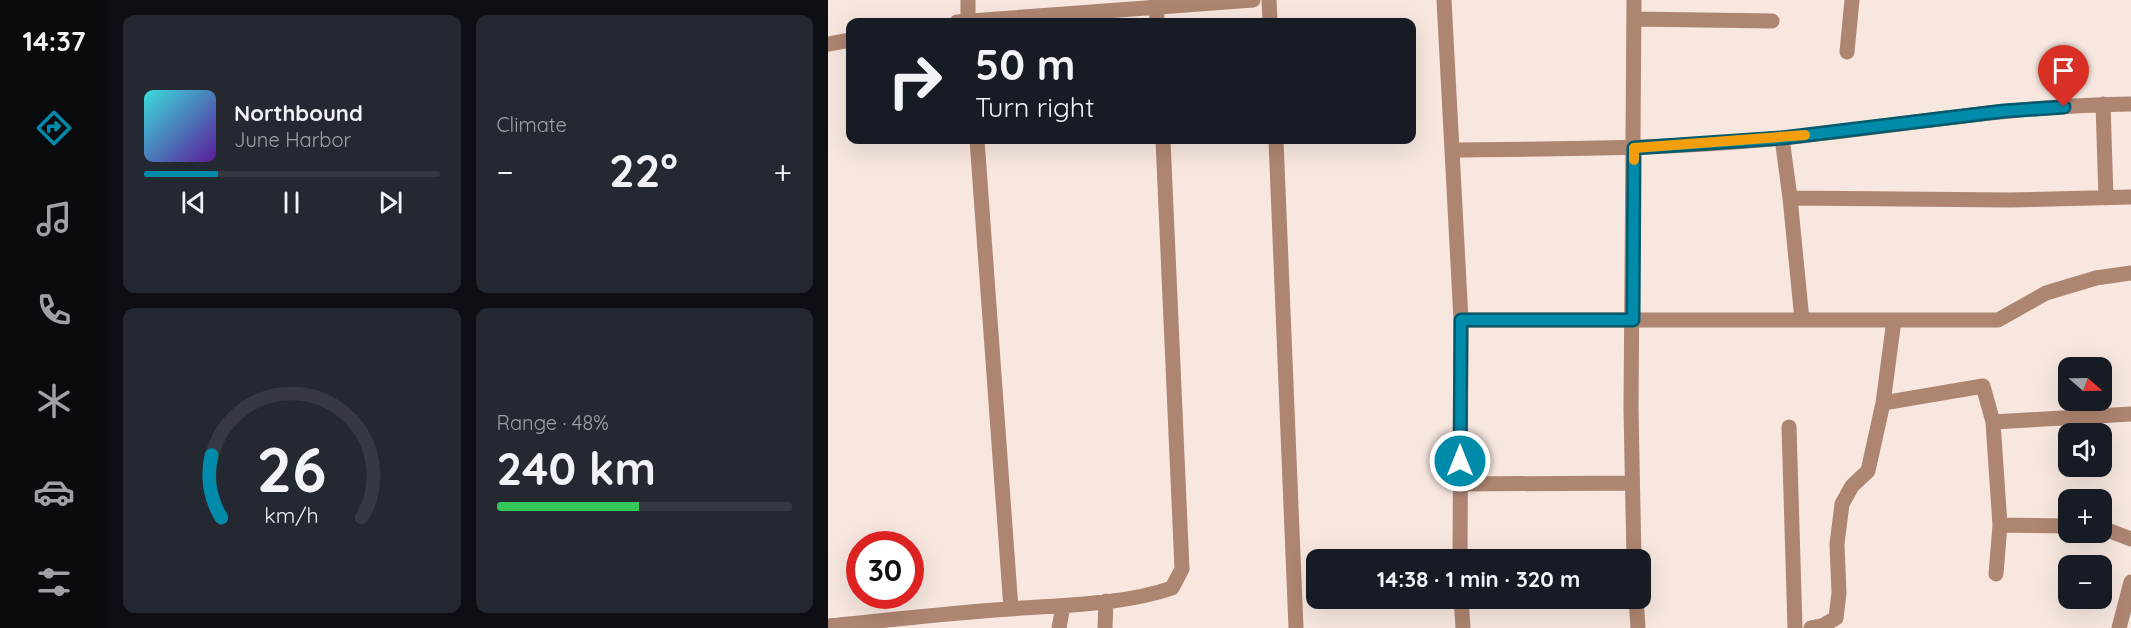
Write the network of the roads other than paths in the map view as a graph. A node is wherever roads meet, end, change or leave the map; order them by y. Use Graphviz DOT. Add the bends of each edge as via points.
graph roads {
  1 [pos="968,0"];
  2 [pos="1253,0"];
  3 [pos="1269,0"];
  4 [pos="1444,0"];
  5 [pos="1634,0"];
  6 [pos="1852,0"];
  7 [pos="1157,10"];
  8 [pos="966,18"];
  9 [pos="1029,18"];
  10 [pos="1270,18"];
  11 [pos="1634,19"];
  12 [pos="1772,21"];
  13 [pos="846,41"];
  14 [pos="828,44"];
  15 [pos="1847,51"];
  16 [pos="2103,104"];
  17 [pos="2131,104"];
  18 [pos="1782,138"];
  19 [pos="977,144"];
  20 [pos="1163,144"];
  21 [pos="1275,144"];
  22 [pos="1634,148"];
  23 [pos="1453,150"];
  24 [pos="2131,197"];
  25 [pos="1790,198"];
  26 [pos="2106,198"];
  27 [pos="2131,273"];
  28 [pos="1461,320"];
  29 [pos="1633,320"];
  30 [pos="1802,320"];
  31 [pos="1894,320"];
  32 [pos="1883,403"];
  33 [pos="2131,414"];
  34 [pos="1993,422"];
  35 [pos="1790,427"];
  36 [pos="1632,483"];
  37 [pos="1460,484"];
  38 [pos="2000,525"];
  39 [pos="2058,526"];
  40 [pos="2112,532"];
  41 [pos="2131,539"];
  42 [pos="1460,549"];
  43 [pos="1634,549"];
  44 [pos="1996,574"];
  45 [pos="2131,582"];
  46 [pos="1107,601"];
  47 [pos="1063,606"];
  48 [pos="1011,609"];
  49 [pos="1462,609"];
  50 [pos="1637,609"];
  51 [pos="828,626"];
  52 [pos="1059,628"];
  53 [pos="1106,628"];
  54 [pos="1296,628"];
  55 [pos="1463,628"];
  56 [pos="1638,628"];
  57 [pos="1795,628"];
  58 [pos="1811,628"];
  59 [pos="2119,628"];
  1 -- 8 [label="street"];
  2 -- 7 [label="street"];
  3 -- 10 [label="street"];
  4 -- 23 [label="street"];
  5 -- 11 [label="street"];
  6 -- 15 [label="street"];
  7 -- 9 [label="street"];
  11 -- 12 [label="street"];
  11 -- 22 [label="street"];
  13 -- 14 [label="street"];
  16 -- 17 [label="street"];
  16 -- 18 [label="street" via="2004,111"];
  16 -- 26 [label="street"];
  18 -- 22 [label="street"];
  18 -- 25 [label="street"];
  19 -- 48 [label="street"];
  20 -- 46 [label="street" via="1182,569 1172,588 1153,595"];
  21 -- 54 [label="street"];
  22 -- 23 [label="street"];
  22 -- 29 [label="street"];
  23 -- 28 [label="street"];
  24 -- 26 [label="street"];
  25 -- 26 [label="street"];
  25 -- 30 [label="street"];
  27 -- 31 [label="street" via="2096,278 2046,293 1998,320"];
  28 -- 29 [label="street"];
  28 -- 37 [label="street"];
  29 -- 30 [label="street"];
  29 -- 36 [label="street"];
  30 -- 31 [label="street"];
  31 -- 32 [label="street"];
  32 -- 34 [label="street" via="1983,386"];
  32 -- 58 [label="street" via="1868,471 1852,486 1842,504 1836,618"];
  33 -- 34 [label="street"];
  34 -- 38 [label="street"];
  35 -- 57 [label="street"];
  36 -- 37 [label="street"];
  36 -- 43 [label="street"];
  37 -- 42 [label="street"];
  38 -- 39 [label="street"];
  38 -- 44 [label="street"];
  40 -- 41 [label="street"];
  45 -- 59 [label="street"];
  46 -- 47 [label="street"];
  46 -- 53 [label="street"];
  47 -- 48 [label="street"];
  47 -- 52 [label="street"];
  48 -- 51 [label="street"];
  49 -- 55 [label="street"];
  50 -- 56 [label="street"];
}
